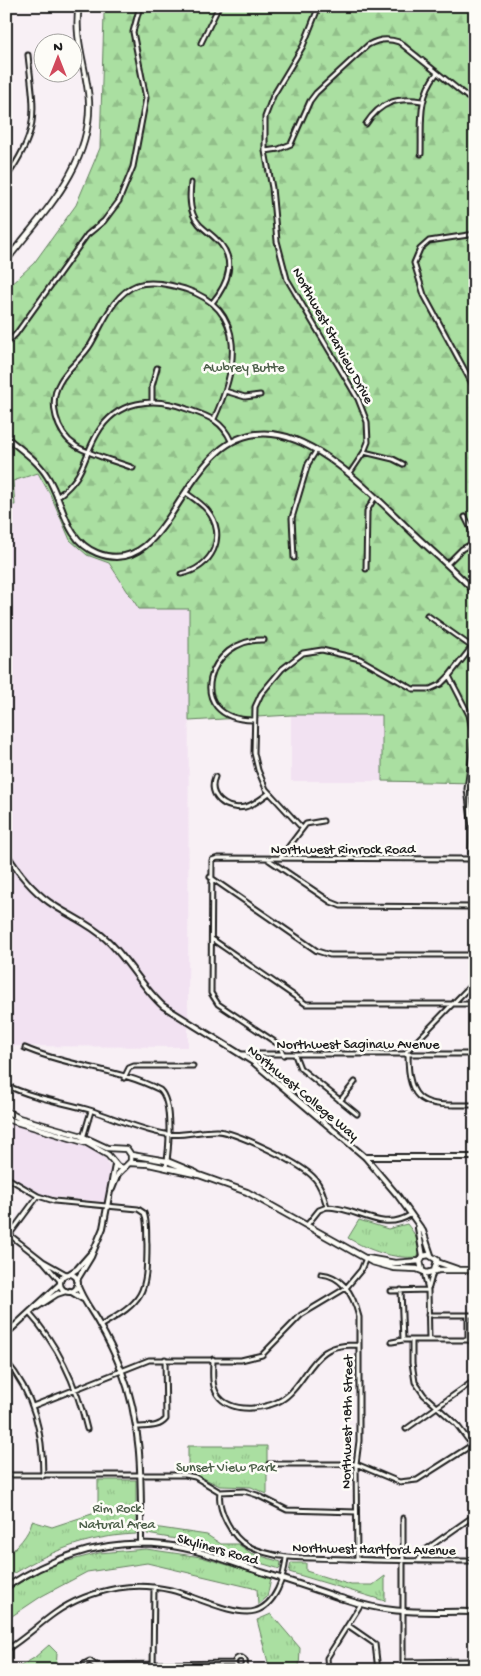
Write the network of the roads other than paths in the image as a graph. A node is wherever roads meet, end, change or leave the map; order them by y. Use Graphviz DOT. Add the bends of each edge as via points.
graph roads {
  1 [pos="79,6"];
  2 [pos="140,6"];
  3 [pos="219,6"];
  4 [pos="319,6"];
  5 [pos="201,43"];
  6 [pos="28,55"];
  7 [pos="437,73"];
  8 [pos="475,88"];
  9 [pos="467,97"];
  10 [pos="422,101"];
  11 [pos="475,103"];
  12 [pos="366,124"];
  13 [pos="265,151"];
  14 [pos="421,154"];
  15 [pos="6,178"];
  16 [pos="192,183"];
  17 [pos="475,234"];
  18 [pos="6,261"];
  19 [pos="212,304"];
  20 [pos="6,344"];
  21 [pos="157,368"];
  22 [pos="475,389"];
  23 [pos="225,391"];
  24 [pos="260,395"];
  25 [pos="152,400"];
  26 [pos="214,419"];
  27 [pos="6,437"];
  28 [pos="231,441"];
  29 [pos="316,451"];
  30 [pos="88,452"];
  31 [pos="364,452"];
  32 [pos="402,464"];
  33 [pos="133,468"];
  34 [pos="350,473"];
  35 [pos="186,493"];
  36 [pos="57,497"];
  37 [pos="375,497"];
  38 [pos="465,517"];
  39 [pos="475,537"];
  40 [pos="475,542"];
  41 [pos="294,558"];
  42 [pos="446,565"];
  43 [pos="366,569"];
  44 [pos="181,574"];
  45 [pos="475,592"];
  46 [pos="427,615"];
  47 [pos="264,640"];
  48 [pos="475,643"];
  49 [pos="472,647"];
  50 [pos="449,676"];
  51 [pos="253,720"];
  52 [pos="215,777"];
  53 [pos="269,793"];
  54 [pos="323,821"];
  55 [pos="302,828"];
  56 [pos="6,853"];
  57 [pos="268,859"];
  58 [pos="279,859"];
  59 [pos="473,861"];
  60 [pos="210,877"];
  61 [pos="475,907"];
  62 [pos="212,940"];
  63 [pos="475,955"];
  64 [pos="475,982"];
  65 [pos="452,1004"];
  66 [pos="475,1004"];
  67 [pos="26,1048"];
  68 [pos="242,1054"];
  69 [pos="295,1054"];
  70 [pos="406,1054"];
  71 [pos="475,1054"];
  72 [pos="284,1055"];
  73 [pos="194,1066"];
  74 [pos="124,1078"];
  75 [pos="355,1082"];
  76 [pos="6,1085"];
  77 [pos="340,1101"];
  78 [pos="475,1105"];
  79 [pos="6,1111"];
  80 [pos="91,1111"];
  81 [pos="357,1114"];
  82 [pos="6,1119"];
  83 [pos="168,1134"];
  84 [pos="83,1139"];
  85 [pos="115,1149"];
  86 [pos="131,1155"];
  87 [pos="365,1157"];
  88 [pos="475,1157"];
  89 [pos="111,1158"];
  90 [pos="167,1161"];
  91 [pos="130,1164"];
  92 [pos="115,1165"];
  93 [pos="166,1167"];
  94 [pos="124,1168"];
  95 [pos="199,1175"];
  96 [pos="6,1177"];
  97 [pos="110,1194"];
  98 [pos="38,1196"];
  99 [pos="108,1207"];
  100 [pos="327,1207"];
  101 [pos="410,1215"];
  102 [pos="307,1225"];
  103 [pos="418,1228"];
  104 [pos="8,1233"];
  105 [pos="92,1252"];
  106 [pos="431,1255"];
  107 [pos="424,1256"];
  108 [pos="366,1258"];
  109 [pos="43,1261"];
  110 [pos="420,1261"];
  111 [pos="437,1262"];
  112 [pos="458,1269"];
  113 [pos="475,1270"];
  114 [pos="423,1271"];
  115 [pos="434,1271"];
  116 [pos="67,1274"];
  117 [pos="321,1274"];
  118 [pos="60,1282"];
  119 [pos="77,1282"];
  120 [pos="346,1288"];
  121 [pos="390,1290"];
  122 [pos="401,1290"];
  123 [pos="428,1290"];
  124 [pos="68,1291"];
  125 [pos="84,1300"];
  126 [pos="34,1310"];
  127 [pos="29,1313"];
  128 [pos="428,1315"];
  129 [pos="468,1315"];
  130 [pos="475,1315"];
  131 [pos="100,1326"];
  132 [pos="6,1334"];
  133 [pos="403,1340"];
  134 [pos="412,1340"];
  135 [pos="429,1340"];
  136 [pos="468,1340"];
  137 [pos="392,1342"];
  138 [pos="475,1342"];
  139 [pos="359,1346"];
  140 [pos="165,1359"];
  141 [pos="213,1359"];
  142 [pos="6,1361"];
  143 [pos="121,1370"];
  144 [pos="475,1380"];
  145 [pos="75,1389"];
  146 [pos="33,1406"];
  147 [pos="439,1406"];
  148 [pos="137,1426"];
  149 [pos="87,1428"];
  150 [pos="406,1429"];
  151 [pos="473,1444"];
  152 [pos="269,1464"];
  153 [pos="356,1464"];
  154 [pos="6,1475"];
  155 [pos="141,1475"];
  156 [pos="43,1476"];
  157 [pos="220,1492"];
  158 [pos="356,1512"];
  159 [pos="475,1515"];
  160 [pos="403,1518"];
  161 [pos="141,1544"];
  162 [pos="286,1558"];
  163 [pos="357,1559"];
  164 [pos="403,1561"];
  165 [pos="419,1561"];
  166 [pos="475,1561"];
  167 [pos="281,1578"];
  168 [pos="6,1587"];
  169 [pos="154,1587"];
  170 [pos="360,1604"];
  171 [pos="475,1612"];
  172 [pos="403,1613"];
  173 [pos="349,1626"];
  174 [pos="6,1650"];
  175 [pos="475,1661"];
  176 [pos="403,1662"];
  177 [pos="153,1663"];
  178 [pos="234,1663"];
  179 [pos="95,1665"];
  180 [pos="85,1670"];
  181 [pos="94,1670"];
  182 [pos="153,1670"];
  183 [pos="328,1670"];
  184 [pos="378,1670"];
  185 [pos="403,1670"];
  1 -- 18 [label="main road" via="78,35 89,101 82,150 64,186"];
  2 -- 20 [label="street" via="133,32 146,98 133,167 118,201 104,221 87,235"];
  3 -- 5 [label="street"];
  4 -- 13 [label="street, Northwest Starview Drive" via="303,46 273,96 265,117"];
  6 -- 15 [label="street" via="35,109 31,136"];
  7 -- 9 [label="street"];
  7 -- 10 [label="street" via="427,85"];
  7 -- 13 [label="street" via="399,42 372,43 316,93 291,144"];
  8 -- 9 [label="street"];
  9 -- 11 [label="street"];
  10 -- 12 [label="street" via="388,102 373,112"];
  10 -- 14 [label="street"];
  13 -- 31 [label="street, Northwest Starview Drive" via="287,279 365,414 369,430"];
  16 -- 19 [label="street" via="190,199 193,214 202,228 222,245 228,260 227,282"];
  17 -- 22 [label="street" via="430,242 420,249 414,263 424,295"];
  19 -- 23 [label="street" via="226,321 232,337 233,365"];
  19 -- 30 [label="street" via="198,293 152,283 134,286 120,296 88,349 61,380 55,396 57,421 68,438"];
  21 -- 25 [label="street"];
  23 -- 24 [label="street" via="245,397"];
  23 -- 26 [label="street"];
  25 -- 26 [label="street" via="172,403"];
  25 -- 30 [label="street" via="133,404 110,417 100,428"];
  26 -- 28 [label="street" via="225,428"];
  27 -- 36 [label="street" via="40,468"];
  28 -- 29 [label="street" via="248,435 272,434 292,439"];
  28 -- 35 [label="street" via="212,455"];
  29 -- 34 [label="street"];
  29 -- 41 [label="street" via="308,464 292,518"];
  30 -- 33 [label="street"];
  30 -- 36 [label="street" via="74,482"];
  31 -- 32 [label="street"];
  31 -- 34 [label="street, Northwest Starview Drive"];
  34 -- 37 [label="street"];
  35 -- 36 [label="street" via="145,545 135,552 111,556 95,552 78,541"];
  35 -- 44 [label="street" via="208,511 217,534 210,558 200,567"];
  37 -- 42 [label="street"];
  37 -- 43 [label="street" via="367,512"];
  38 -- 39 [label="street"];
  40 -- 42 [label="street" via="462,549"];
  42 -- 45 [label="street"];
  46 -- 49 [label="street"];
  47 -- 51 [label="street" via="254,640 229,652 214,666 210,677 209,689 220,712 240,720"];
  48 -- 49 [label="street"];
  49 -- 50 [label="street"];
  50 -- 51 [label="street" via="435,688 413,689 360,659 310,650 288,663 265,688 257,700"];
  50 -- 59 [label="street" via="469,715 474,738 467,788"];
  51 -- 53 [label="street" via="255,762"];
  52 -- 53 [label="street" via="212,786 215,795 233,808 249,806"];
  53 -- 55 [label="street"];
  54 -- 55 [label="street" via="311,822"];
  55 -- 58 [label="street"];
  56 -- 68 [label="street, Northwest College Way" via="39,894 106,939 163,1006"];
  57 -- 58 [label="street, Northwest Rimrock Road"];
  57 -- 60 [label="street, Northwest Rimrock Road" via="212,860"];
  57 -- 61 [label="street" via="341,906"];
  58 -- 59 [label="street, Northwest Rimrock Road"];
  60 -- 62 [label="street"];
  60 -- 63 [label="street" via="317,951 330,955"];
  62 -- 65 [label="street" via="306,1004"];
  62 -- 72 [label="street" via="211,988 215,1001 278,1044"];
  64 -- 65 [label="street"];
  65 -- 66 [label="street"];
  65 -- 70 [label="street"];
  67 -- 74 [label="street"];
  68 -- 72 [label="street, Northwest Saginaw Avenue"];
  68 -- 87 [label="street, Northwest College Way"];
  69 -- 70 [label="street, Northwest Saginaw Avenue"];
  69 -- 72 [label="street, Northwest Saginaw Avenue"];
  69 -- 77 [label="street" via="300,1068"];
  70 -- 71 [label="street, Northwest Saginaw Avenue"];
  70 -- 78 [label="street" via="409,1082 416,1096 437,1105"];
  73 -- 74 [label="street" via="134,1066"];
  74 -- 83 [label="street" via="155,1088 165,1096"];
  75 -- 77 [label="street"];
  76 -- 80 [label="street" via="39,1098"];
  77 -- 81 [label="street"];
  79 -- 84 [label="main road"];
  80 -- 83 [label="street"];
  80 -- 84 [label="street"];
  82 -- 84 [label="main road"];
  83 -- 90 [label="street"];
  83 -- 100 [label="street" via="227,1133 297,1163 316,1180"];
  84 -- 85 [label="main road"];
  84 -- 89 [label="main road"];
  85 -- 86 [label="main road" via="124,1148"];
  85 -- 89 [label="main road"];
  86 -- 90 [label="main road"];
  86 -- 91 [label="main road"];
  87 -- 88 [label="street"];
  87 -- 101 [label="street, Northwest College Way"];
  89 -- 92 [label="main road"];
  90 -- 93 [label="street"];
  90 -- 95 [label="main road"];
  91 -- 93 [label="main road" via="138,1162"];
  91 -- 94 [label="main road"];
  92 -- 94 [label="main road"];
  92 -- 97 [label="street"];
  93 -- 95 [label="main road"];
  94 -- 97 [label="street"];
  95 -- 102 [label="main road" via="247,1192"];
  96 -- 98 [label="street"];
  97 -- 99 [label="street"];
  98 -- 99 [label="street"];
  98 -- 104 [label="street"];
  99 -- 105 [label="street"];
  99 -- 131 [label="street" via="138,1209 144,1213 146,1277 134,1304"];
  100 -- 101 [label="street" via="388,1222"];
  100 -- 102 [label="street" via="319,1210"];
  101 -- 103 [label="street, Northwest College Way"];
  102 -- 108 [label="main road"];
  103 -- 106 [label="street, Northwest College Way"];
  103 -- 107 [label="street, Northwest College Way"];
  104 -- 109 [label="street"];
  105 -- 116 [label="street" via="77,1270"];
  105 -- 119 [label="street"];
  106 -- 107 [label="main road"];
  106 -- 111 [label="main road"];
  107 -- 110 [label="main road"];
  108 -- 110 [label="main road" via="395,1263"];
  108 -- 114 [label="main road" via="383,1266"];
  108 -- 120 [label="street"];
  109 -- 116 [label="street"];
  109 -- 118 [label="street"];
  110 -- 114 [label="main road"];
  111 -- 112 [label="main road"];
  111 -- 115 [label="main road"];
  112 -- 113 [label="main road"];
  112 -- 115 [label="main road"];
  114 -- 115 [label="main road"];
  114 -- 123 [label="street"];
  115 -- 123 [label="street"];
  116 -- 118 [label="street"];
  116 -- 119 [label="street"];
  117 -- 120 [label="street" via="331,1275"];
  118 -- 124 [label="street"];
  118 -- 126 [label="street"];
  119 -- 124 [label="street" via="75,1289"];
  119 -- 125 [label="street"];
  120 -- 139 [label="street, Northwest 18th Street" via="356,1304 359,1317"];
  120 -- 141 [label="street" via="301,1315 262,1354 252,1359"];
  121 -- 122 [label="street"];
  122 -- 123 [label="street"];
  122 -- 133 [label="street"];
  123 -- 128 [label="street"];
  124 -- 125 [label="street"];
  124 -- 126 [label="street" via="57,1294"];
  125 -- 131 [label="street"];
  126 -- 127 [label="street"];
  127 -- 132 [label="street"];
  127 -- 145 [label="street" via="56,1351"];
  128 -- 129 [label="street"];
  128 -- 135 [label="street"];
  129 -- 130 [label="street"];
  129 -- 136 [label="street"];
  131 -- 143 [label="street"];
  133 -- 134 [label="street"];
  133 -- 137 [label="street"];
  134 -- 135 [label="street"];
  134 -- 147 [label="street" via="416,1382 424,1395"];
  135 -- 136 [label="street"];
  136 -- 138 [label="street"];
  139 -- 141 [label="street" via="341,1346 327,1351 289,1394 274,1405 263,1407 230,1404 218,1395 214,1386"];
  139 -- 153 [label="street, Northwest 18th Street" via="360,1441"];
  140 -- 141 [label="street"];
  140 -- 143 [label="street" via="149,1360"];
  140 -- 148 [label="street" via="166,1419 157,1426"];
  142 -- 146 [label="street"];
  143 -- 145 [label="street"];
  143 -- 148 [label="street"];
  144 -- 147 [label="street"];
  145 -- 146 [label="street"];
  145 -- 149 [label="street"];
  146 -- 156 [label="street" via="41,1437"];
  147 -- 150 [label="street"];
  147 -- 151 [label="street"];
  148 -- 155 [label="street"];
  151 -- 153 [label="street" via="417,1480 399,1482"];
  152 -- 153 [label="street"];
  153 -- 158 [label="street, Northwest 18th Street"];
  154 -- 156 [label="street"];
  155 -- 156 [label="street"];
  155 -- 157 [label="street" via="189,1476"];
  155 -- 161 [label="street"];
  157 -- 158 [label="street" via="250,1493 292,1511"];
  157 -- 162 [label="street, Northwest Hartford Avenue" via="222,1512 240,1540 248,1546"];
  158 -- 163 [label="street, Northwest 18th Street"];
  159 -- 165 [label="street" via="421,1553"];
  160 -- 164 [label="street"];
  161 -- 167 [label="street, Skyliners Road" via="166,1545 206,1554"];
  161 -- 168 [label="street, Skyliners Road" via="118,1544 78,1551 45,1564"];
  162 -- 163 [label="street, Northwest Hartford Avenue"];
  162 -- 167 [label="street"];
  163 -- 164 [label="street, Northwest Hartford Avenue"];
  164 -- 165 [label="street, Northwest Hartford Avenue"];
  164 -- 172 [label="street"];
  165 -- 166 [label="street, Northwest Hartford Avenue"];
  167 -- 169 [label="street" via="271,1600 255,1611 232,1609"];
  167 -- 170 [label="street, Skyliners Road"];
  169 -- 174 [label="street" via="119,1588 92,1594 56,1612"];
  169 -- 177 [label="street"];
  170 -- 172 [label="street, Skyliners Road"];
  170 -- 173 [label="street"];
  171 -- 172 [label="street, Skyliners Road"];
  172 -- 176 [label="street"];
  173 -- 183 [label="street" via="327,1658"];
  173 -- 184 [label="street" via="375,1644"];
  175 -- 176 [label="street"];
  176 -- 185 [label="street"];
  177 -- 178 [label="street"];
  177 -- 179 [label="street"];
  177 -- 182 [label="street"];
  179 -- 180 [label="street" via="92,1661 86,1662"];
  179 -- 181 [label="street"];
}
